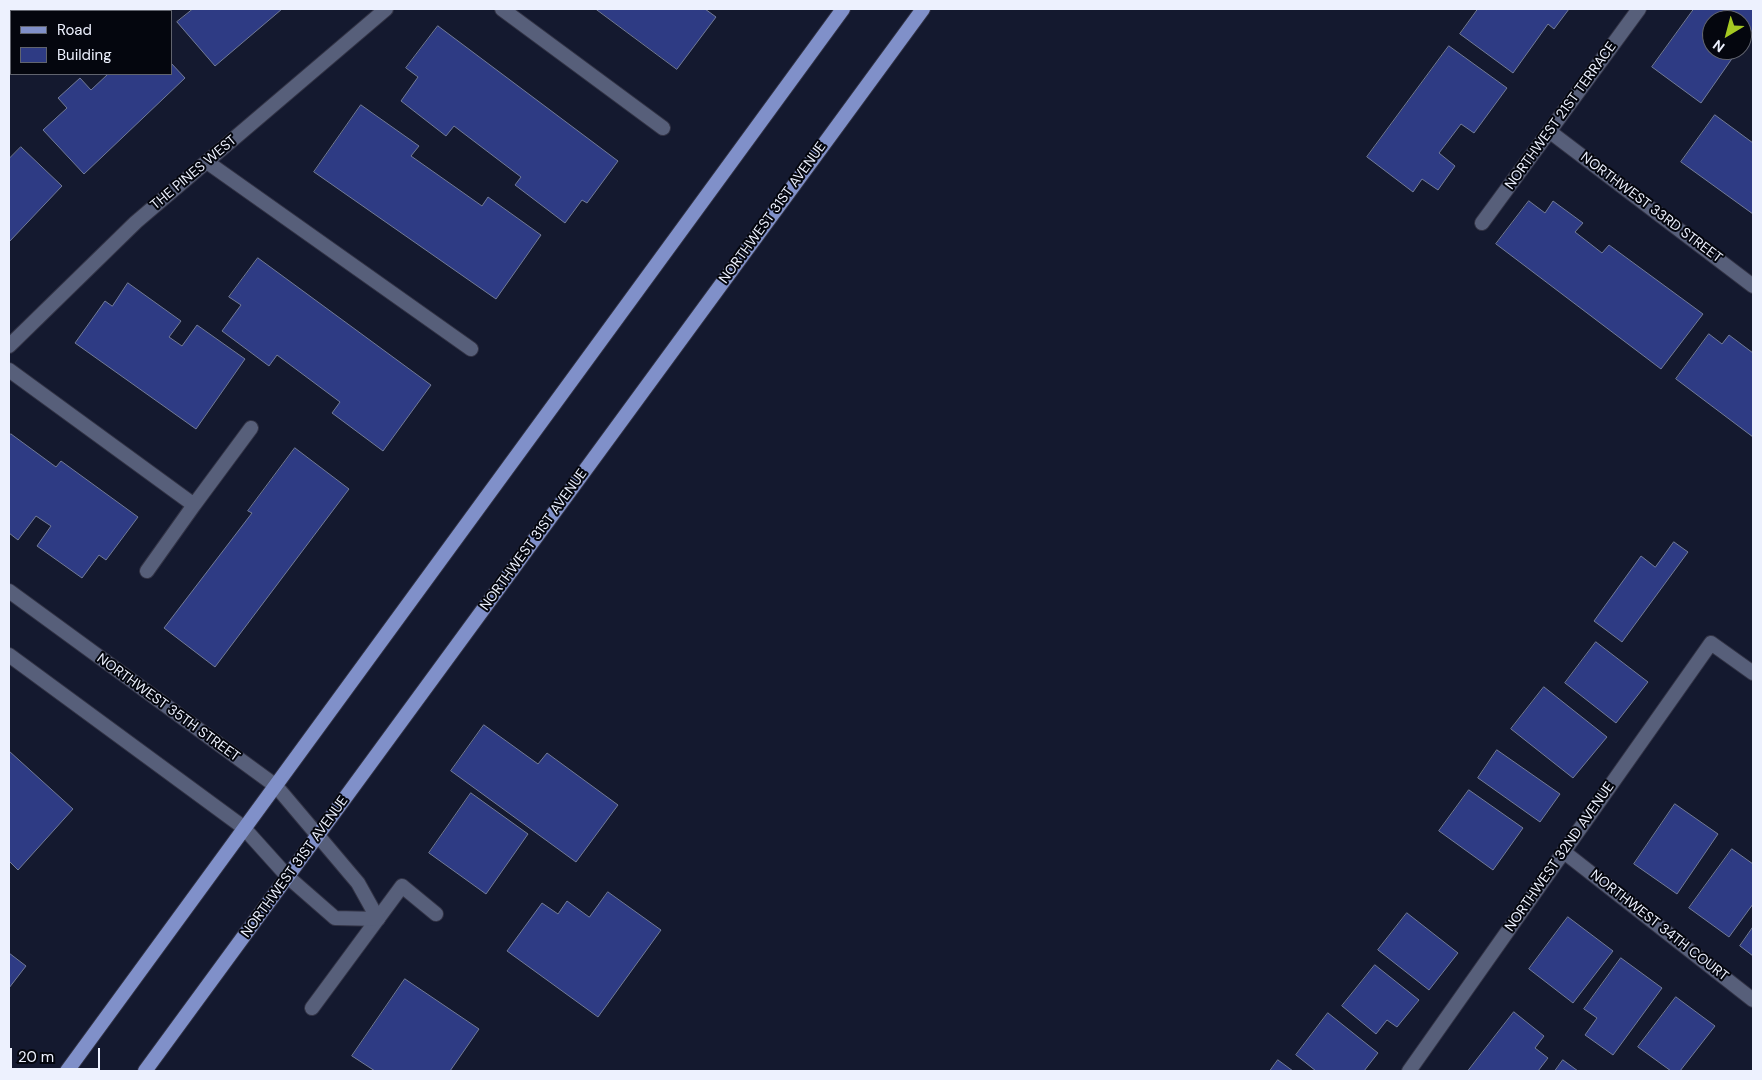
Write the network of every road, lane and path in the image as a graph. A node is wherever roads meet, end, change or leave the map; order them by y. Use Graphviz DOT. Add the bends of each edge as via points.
graph roads {
  1 [pos="386,9"];
  2 [pos="502,9"];
  3 [pos="843,9"];
  4 [pos="923,9"];
  5 [pos="1639,9"];
  6 [pos="663,128"];
  7 [pos="1550,131"];
  8 [pos="207,162"];
  9 [pos="1482,223"];
  10 [pos="1753,286"];
  11 [pos="9,346"];
  12 [pos="471,349"];
  13 [pos="9,370"];
  14 [pos="251,428"];
  15 [pos="194,505"];
  16 [pos="147,571"];
  17 [pos="9,591"];
  18 [pos="9,654"];
  19 [pos="1753,674"];
  20 [pos="276,786"];
  21 [pos="243,827"];
  22 [pos="319,835"];
  23 [pos="1564,852"];
  24 [pos="288,877"];
  25 [pos="436,914"];
  26 [pos="378,919"];
  27 [pos="1753,1000"];
  28 [pos="312,1008"];
  29 [pos="67,1071"];
  30 [pos="145,1071"];
  31 [pos="1410,1071"];
  1 -- 8 [label="street, THE PINES WEST"];
  2 -- 6 [label="street"];
  3 -- 20 [label="main road"];
  4 -- 22 [label="main road, NORTHWEST 31ST AVENUE"];
  5 -- 7 [label="street, NORTHWEST 21ST TERRACE"];
  7 -- 9 [label="street, NORTHWEST 21ST TERRACE"];
  7 -- 10 [label="street, NORTHWEST 33RD STREET"];
  8 -- 11 [label="street, THE PINES WEST" via="136,222"];
  8 -- 12 [label="street"];
  13 -- 15 [label="street"];
  14 -- 15 [label="street"];
  15 -- 16 [label="street"];
  17 -- 20 [label="street, NORTHWEST 35TH STREET"];
  18 -- 21 [label="street"];
  19 -- 23 [label="street, NORTHWEST 32ND AVENUE" via="1711,643"];
  20 -- 21 [label="main road"];
  20 -- 22 [label="street, NORTHWEST 35TH STREET"];
  21 -- 24 [label="street"];
  21 -- 29 [label="main road"];
  22 -- 24 [label="main road, NORTHWEST 31ST AVENUE"];
  22 -- 26 [label="street, NORTHWEST 35TH STREET" via="358,883"];
  23 -- 27 [label="street, NORTHWEST 34TH COURT"];
  23 -- 31 [label="street, NORTHWEST 32ND AVENUE"];
  24 -- 26 [label="street" via="335,918"];
  24 -- 30 [label="main road, NORTHWEST 31ST AVENUE"];
  25 -- 26 [label="street" via="402,886"];
  26 -- 28 [label="street"];
}
